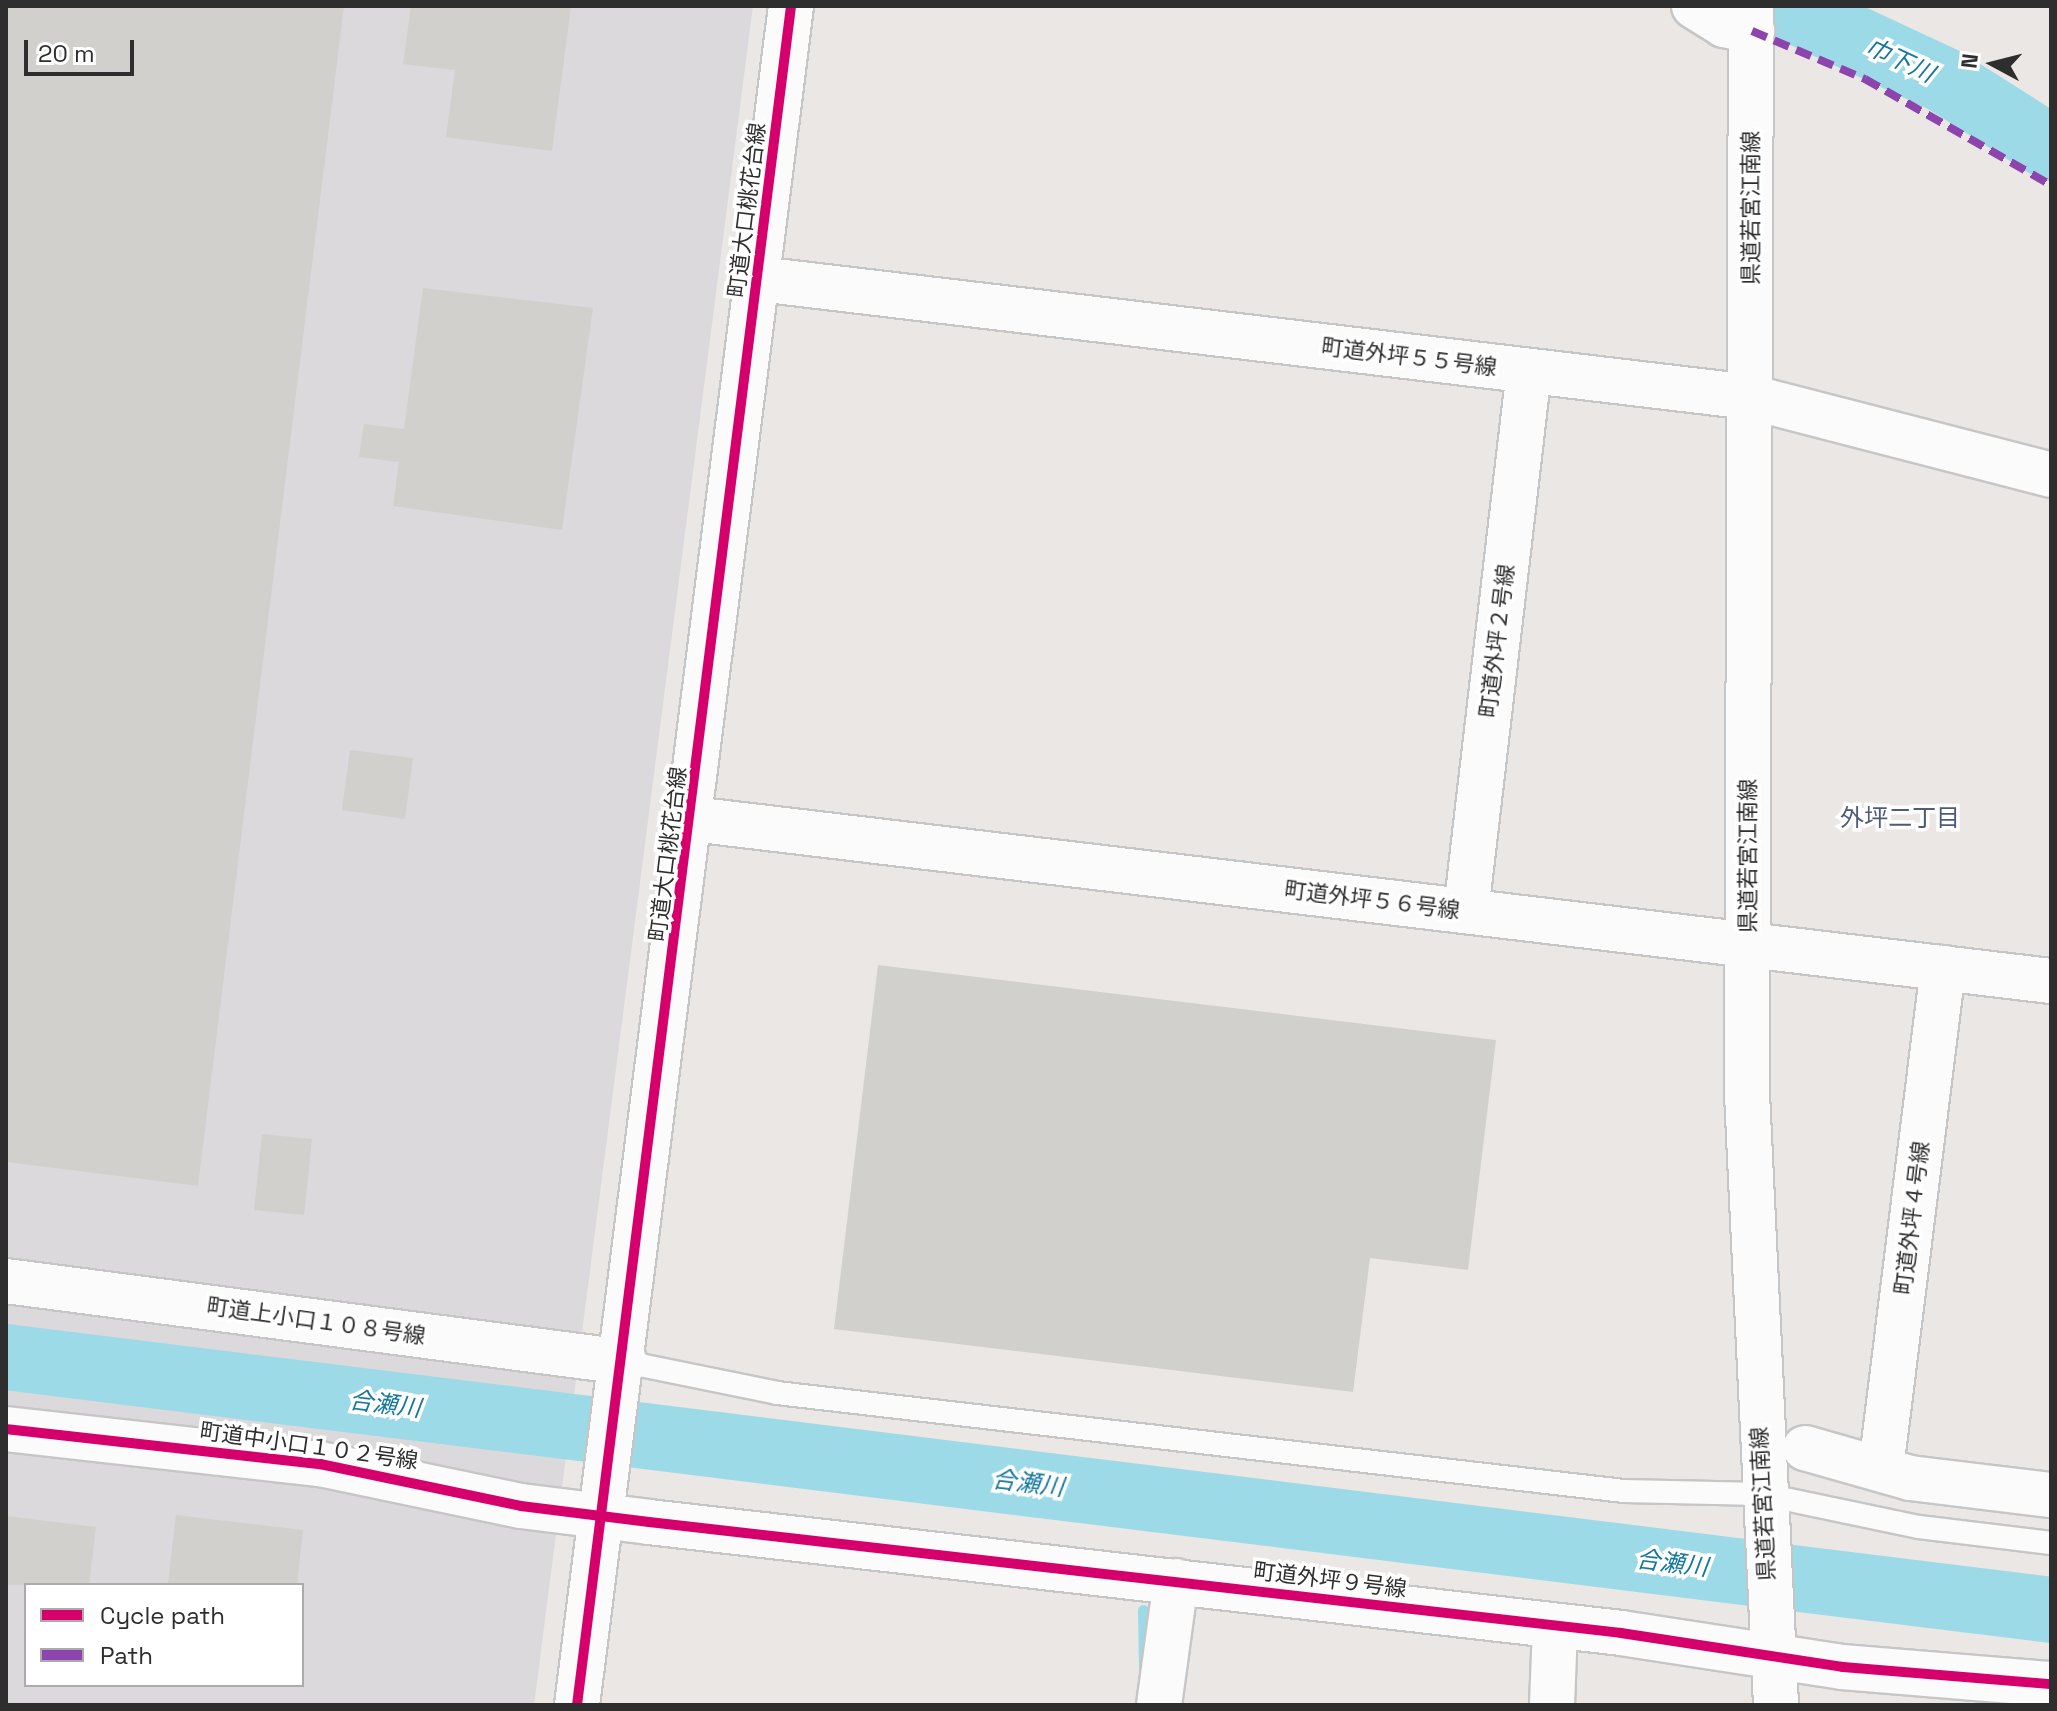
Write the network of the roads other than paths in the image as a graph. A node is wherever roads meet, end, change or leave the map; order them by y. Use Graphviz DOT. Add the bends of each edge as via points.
graph roads {
  1 [pos="791,6"];
  2 [pos="1694,6"];
  3 [pos="1752,18"];
  4 [pos="759,279"];
  5 [pos="1540,372"];
  6 [pos="1750,397"];
  7 [pos="2051,475"];
  8 [pos="692,819"];
  9 [pos="1477,912"];
  10 [pos="1747,944"];
  11 [pos="1943,968"];
  12 [pos="2051,981"];
  13 [pos="6,1281"];
  14 [pos="624,1370"];
  15 [pos="6,1429"];
  16 [pos="1805,1448"];
  17 [pos="1881,1468"];
  18 [pos="2051,1495"];
  19 [pos="1761,1502"];
  20 [pos="605,1510"];
  21 [pos="2051,1543"];
  22 [pos="1176,1581"];
  23 [pos="1555,1627"];
  24 [pos="1772,1650"];
  25 [pos="2051,1684"];
  26 [pos="577,1705"];
  27 [pos="1159,1705"];
  28 [pos="1552,1705"];
  29 [pos="1776,1705"];
  1 -- 4 [label="street, 町道大口桃花台線"];
  2 -- 3 [label="street" via="1724,25"];
  3 -- 6 [label="street, 県道若宮江南線"];
  4 -- 5 [label="street, 町道外坪５５号線"];
  4 -- 8 [label="street, 町道大口桃花台線"];
  5 -- 6 [label="street, 町道外坪５５号線"];
  5 -- 9 [label="street, 町道外坪２号線"];
  6 -- 7 [label="street, 町道外坪５５号線"];
  6 -- 10 [label="street, 県道若宮江南線"];
  8 -- 9 [label="street, 町道外坪５６号線"];
  8 -- 14 [label="street, 町道大口桃花台線"];
  9 -- 10 [label="street, 町道外坪５６号線"];
  10 -- 11 [label="street, 町道外坪５６号線"];
  10 -- 19 [label="street, 県道若宮江南線"];
  11 -- 12 [label="street, 町道外坪５６号線"];
  11 -- 17 [label="street, 町道外坪４号線"];
  13 -- 14 [label="street, 町道上小口１０８号線"];
  14 -- 19 [label="lane" via="793,1395 1624,1491"];
  14 -- 20 [label="street, 町道大口桃花台線"];
  15 -- 20 [label="street, 町道中小口１０２号線" via="320,1464"];
  16 -- 17 [label="street"];
  17 -- 18 [label="street"];
  19 -- 21 [label="lane"];
  19 -- 24 [label="street, 県道若宮江南線"];
  20 -- 22 [label="street, 町道外坪９号線"];
  20 -- 26 [label="street, 町道大口桃花台線"];
  22 -- 23 [label="street, 町道外坪９号線"];
  22 -- 27 [label="street"];
  23 -- 24 [label="street, 町道外坪９号線"];
  23 -- 28 [label="street"];
  24 -- 25 [label="street, 町道外坪９号線"];
  24 -- 29 [label="street, 県道若宮江南線"];
}
